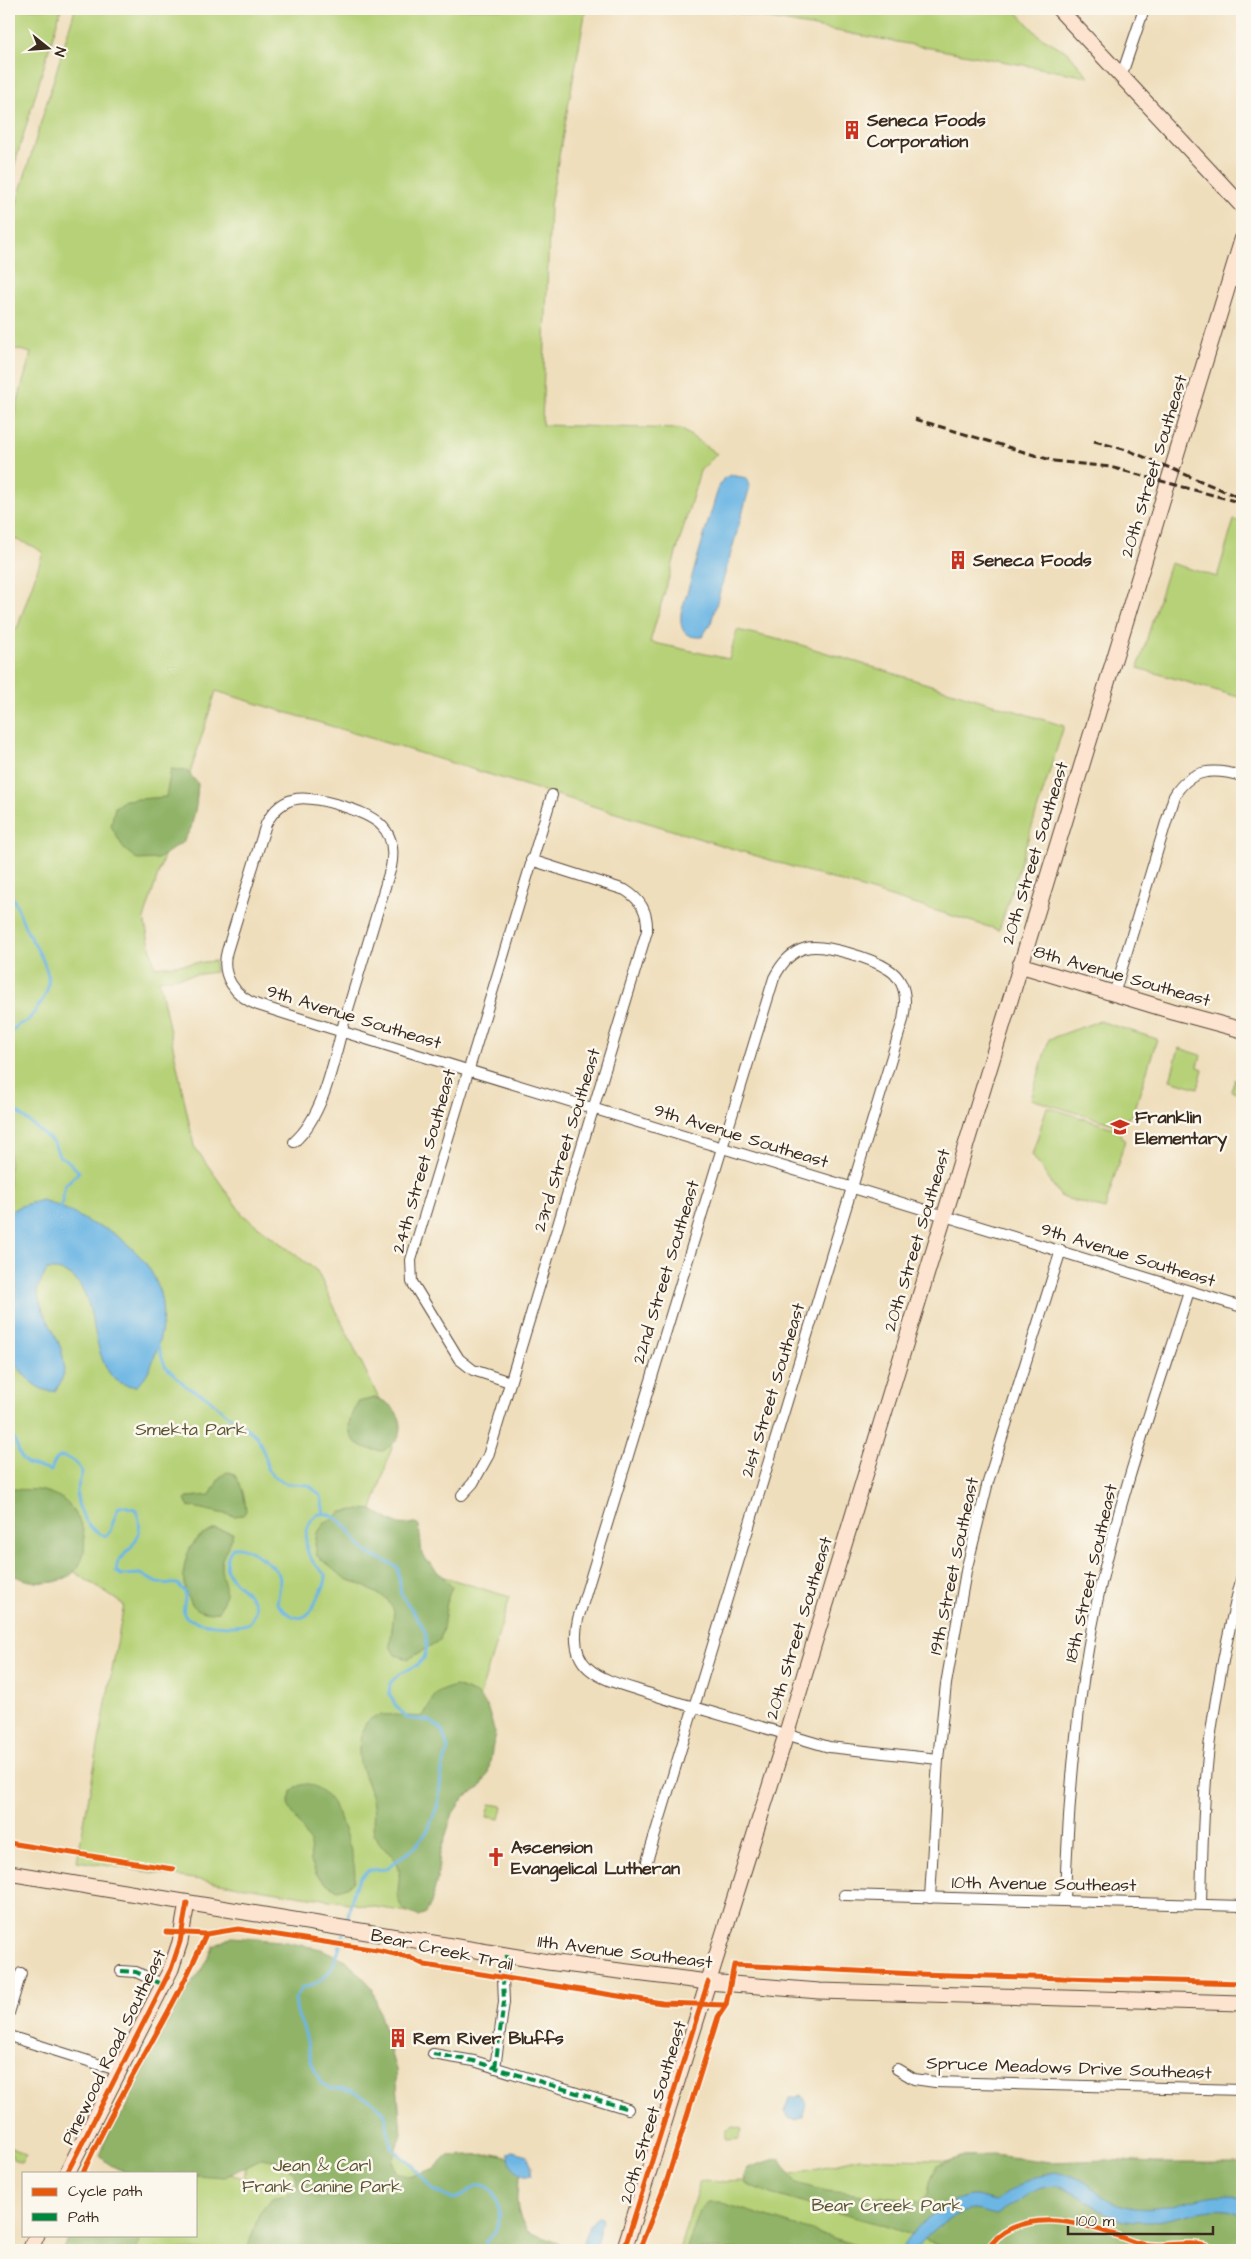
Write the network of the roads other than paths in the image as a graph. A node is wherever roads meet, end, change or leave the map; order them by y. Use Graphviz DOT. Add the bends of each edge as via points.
graph roads {
  1 [pos="1059,9"];
  2 [pos="1144,9"];
  3 [pos="1121,77"];
  4 [pos="1242,206"];
  5 [pos="1242,240"];
  6 [pos="1242,776"];
  7 [pos="552,795"];
  8 [pos="532,860"];
  9 [pos="852,956"];
  10 [pos="1020,965"];
  11 [pos="1114,994"];
  12 [pos="1242,1027"];
  13 [pos="341,1031"];
  14 [pos="468,1069"];
  15 [pos="594,1108"];
  16 [pos="294,1142"];
  17 [pos="721,1146"];
  18 [pos="852,1188"];
  19 [pos="945,1216"];
  20 [pos="1061,1250"];
  21 [pos="1189,1291"];
  22 [pos="1242,1307"];
  23 [pos="510,1382"];
  24 [pos="462,1494"];
  25 [pos="1242,1576"];
  26 [pos="694,1707"];
  27 [pos="786,1735"];
  28 [pos="938,1759"];
  29 [pos="647,1861"];
  30 [pos="9,1873"];
  31 [pos="844,1895"];
  32 [pos="930,1898"];
  33 [pos="1065,1900"];
  34 [pos="187,1903"];
  35 [pos="1201,1904"];
  36 [pos="1242,1906"];
  37 [pos="507,1955"];
  38 [pos="121,1971"];
  39 [pos="21,1972"];
  40 [pos="708,1982"];
  41 [pos="164,1985"];
  42 [pos="1242,2002"];
  43 [pos="9,2013"];
  44 [pos="9,2036"];
  45 [pos="433,2054"];
  46 [pos="495,2068"];
  47 [pos="897,2069"];
  48 [pos="120,2071"];
  49 [pos="1242,2090"];
  50 [pos="628,2109"];
  51 [pos="68,2172"];
  52 [pos="37,2236"];
  53 [pos="30,2250"];
  54 [pos="624,2250"];
  1 -- 3 [label="street"];
  2 -- 3 [label="street"];
  3 -- 4 [label="street"];
  5 -- 10 [label="street, 20th Street Southeast"];
  6 -- 11 [label="street" via="1217,770 1204,772 1188,780 1174,796"];
  7 -- 8 [label="street, 24th Street Southeast"];
  8 -- 14 [label="street, 24th Street Southeast"];
  8 -- 15 [label="street, 23rd Street Southeast" via="625,890 636,898 646,914 646,938"];
  9 -- 17 [label="street, 22nd Street Southeast" via="820,947 806,948 788,957 778,968"];
  9 -- 18 [label="street, 21st Street Southeast" via="889,969 900,982 906,999 903,1020"];
  10 -- 11 [label="street, 8th Avenue Southeast"];
  10 -- 19 [label="street, 20th Street Southeast"];
  11 -- 12 [label="street, 8th Avenue Southeast"];
  13 -- 13 [label="street, 9th Avenue Southeast" via="250,1002 234,989 227,975 226,955 266,824 285,803 299,798 316,798 364,813 389,835 393,850 391,867"];
  13 -- 14 [label="street, 9th Avenue Southeast"];
  13 -- 16 [label="street" via="316,1112 306,1131"];
  14 -- 15 [label="street, 9th Avenue Southeast"];
  14 -- 23 [label="street, 24th Street Southeast" via="413,1251 411,1276 459,1360 473,1370"];
  15 -- 17 [label="street, 9th Avenue Southeast"];
  15 -- 23 [label="street, 23rd Street Southeast"];
  17 -- 18 [label="street, 9th Avenue Southeast"];
  17 -- 26 [label="street, 22nd Street Southeast" via="578,1619 575,1640 584,1665 595,1674"];
  18 -- 19 [label="street, 9th Avenue Southeast"];
  18 -- 26 [label="street, 21st Street Southeast"];
  19 -- 20 [label="street, 9th Avenue Southeast"];
  19 -- 27 [label="street, 20th Street Southeast"];
  20 -- 21 [label="street, 9th Avenue Southeast"];
  20 -- 28 [label="street, 19th Street Southeast" via="976,1527 946,1684"];
  21 -- 22 [label="street, 9th Avenue Southeast"];
  21 -- 33 [label="street, 18th Street Southeast" via="1127,1489 1096,1606 1075,1742"];
  23 -- 24 [label="street, 23rd Street Southeast" via="488,1456"];
  25 -- 35 [label="street" via="1223,1657 1208,1756"];
  26 -- 27 [label="street"];
  26 -- 29 [label="street, 21st Street Southeast"];
  27 -- 28 [label="street" via="829,1747"];
  27 -- 40 [label="street, 20th Street Southeast"];
  28 -- 32 [label="street, 19th Street Southeast"];
  30 -- 34 [label="street, 11th Avenue Southeast"];
  31 -- 32 [label="street, 10th Avenue Southeast"];
  32 -- 33 [label="street, 10th Avenue Southeast"];
  33 -- 35 [label="street, 10th Avenue Southeast"];
  34 -- 37 [label="street, 11th Avenue Southeast"];
  34 -- 41 [label="street, Pinewood Road Southeast" via="176,1957"];
  35 -- 36 [label="street, 10th Avenue Southeast"];
  37 -- 40 [label="street, 11th Avenue Southeast"];
  37 -- 46 [label="street"];
  38 -- 41 [label="street, Pinewood Road Southeast" via="136,1972"];
  39 -- 43 [label="street"];
  40 -- 42 [label="street, 11th Avenue Southeast" via="829,1991"];
  40 -- 54 [label="street, 20th Street Southeast"];
  41 -- 48 [label="street, Pinewood Road Southeast"];
  44 -- 48 [label="street"];
  45 -- 46 [label="street"];
  46 -- 50 [label="street"];
  47 -- 49 [label="street, Spruce Meadows Drive Southeast" via="914,2079 935,2082"];
  48 -- 51 [label="street, Pinewood Road Southeast"];
  52 -- 53 [label="street"];
}
